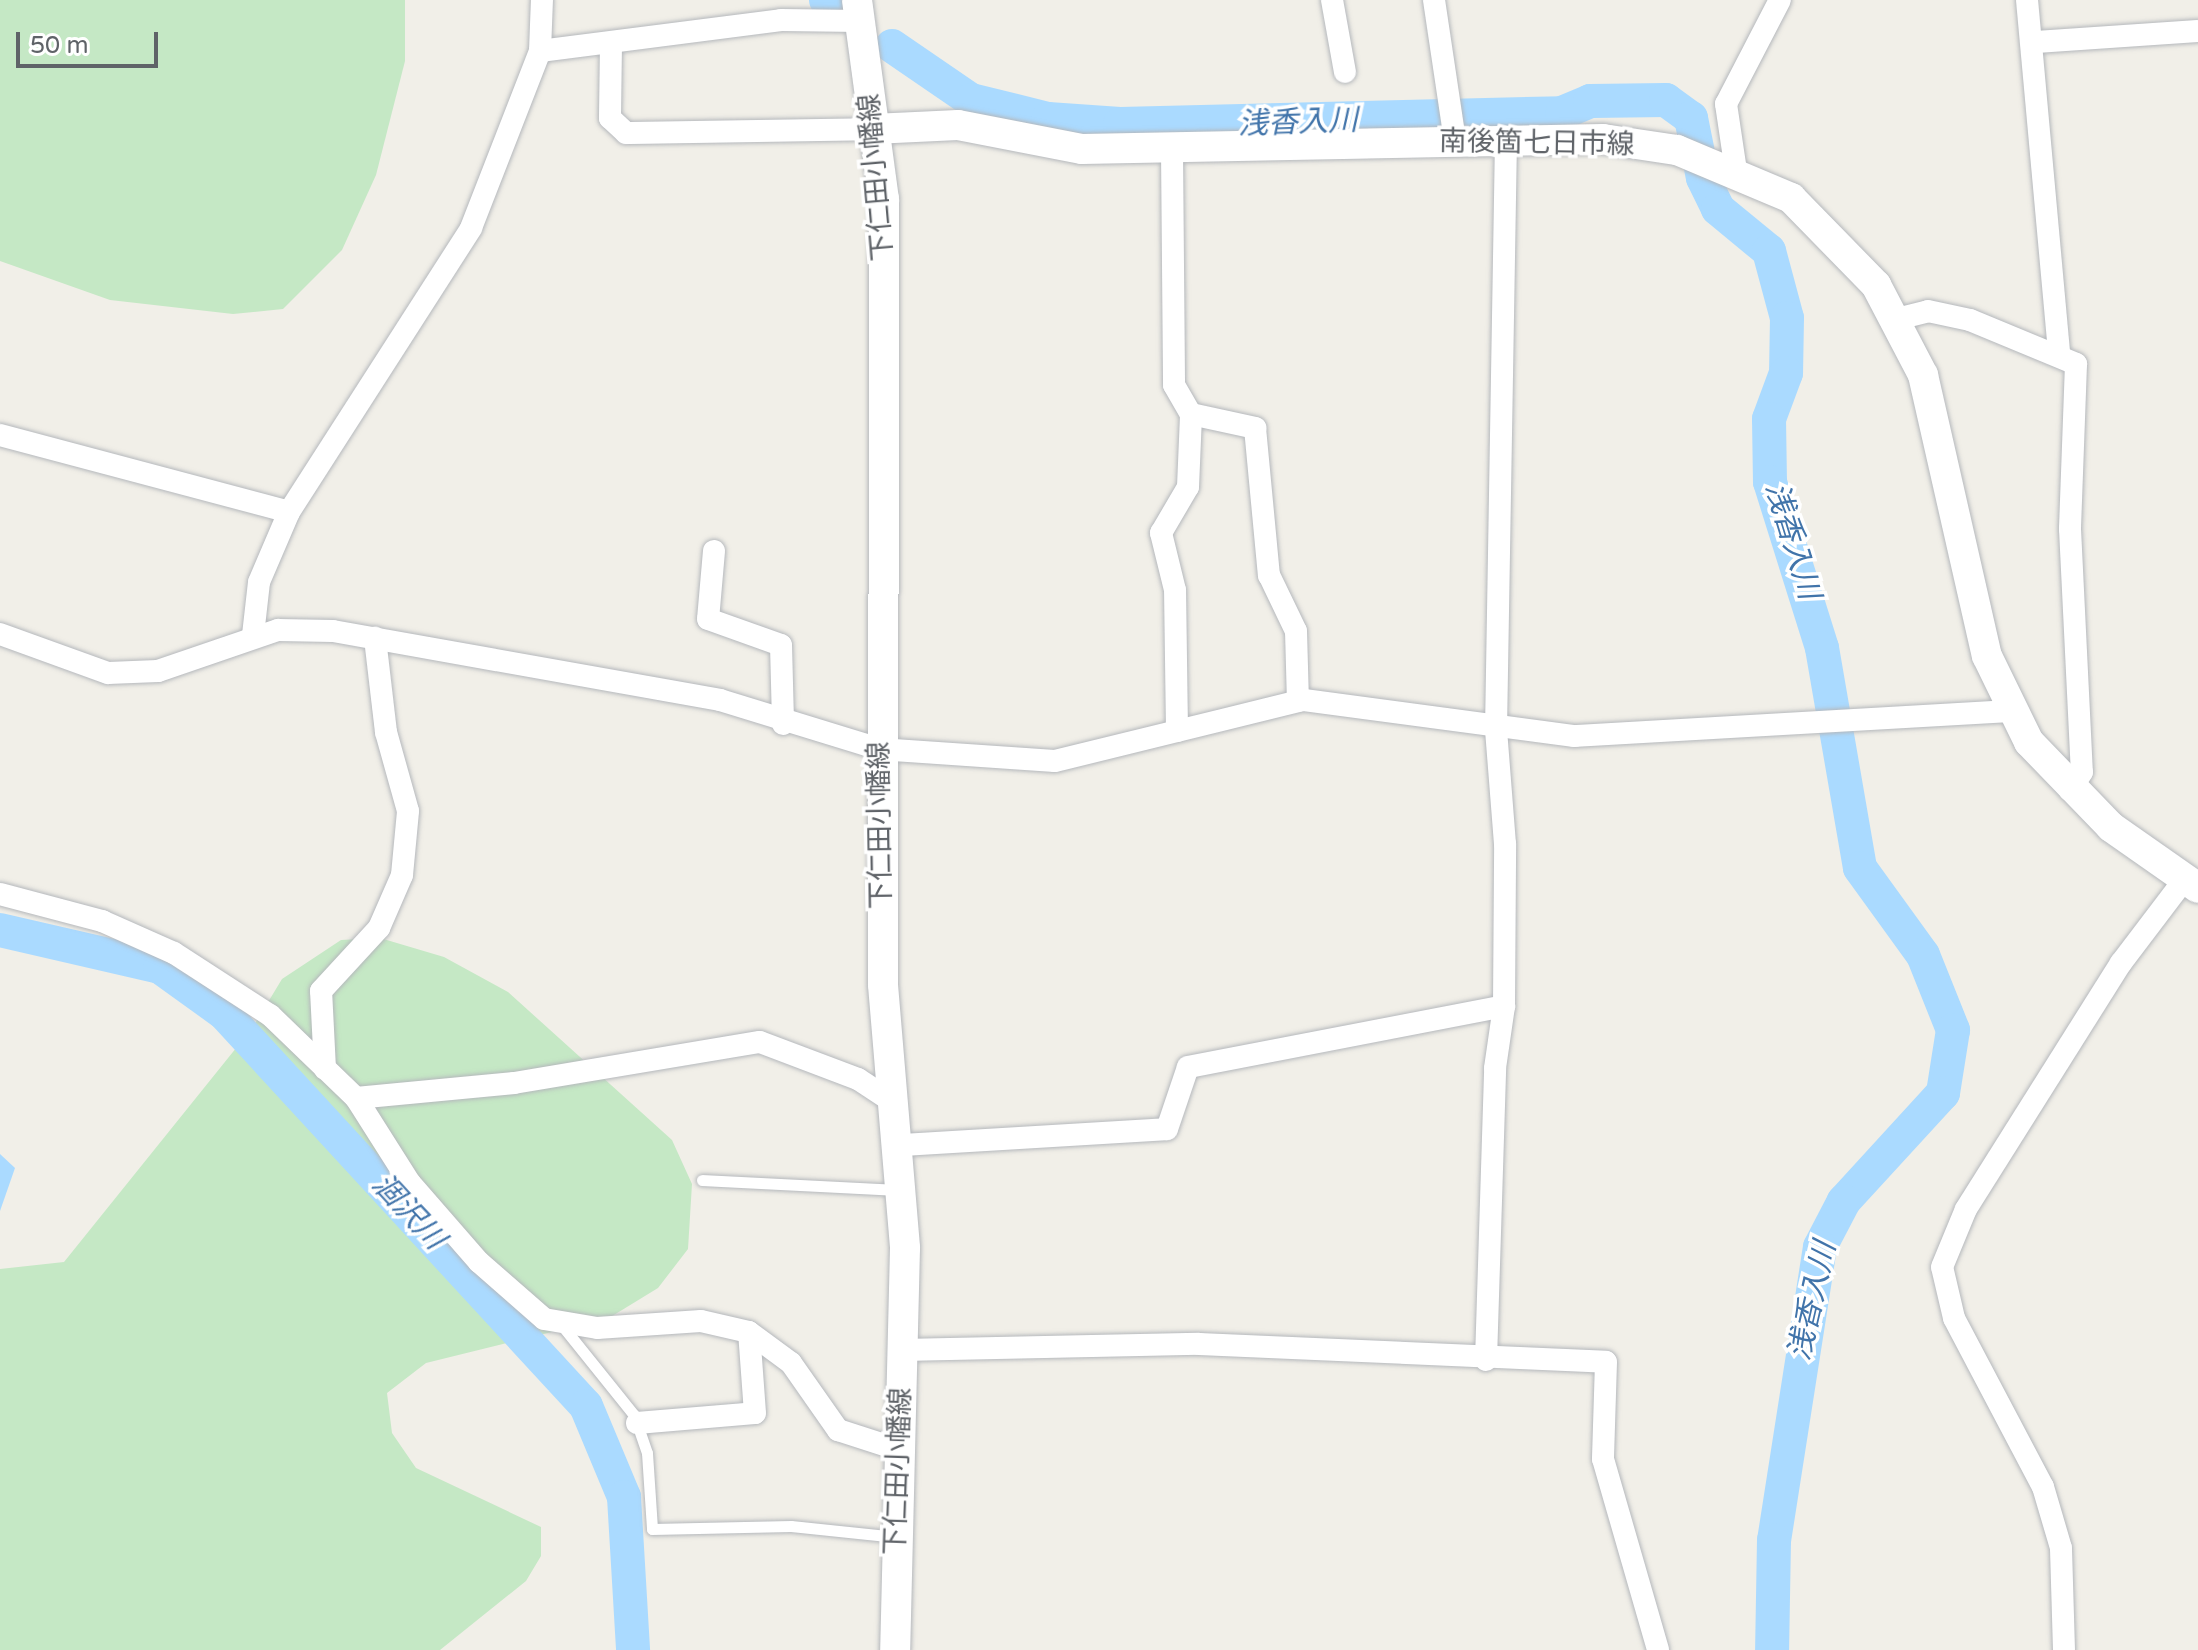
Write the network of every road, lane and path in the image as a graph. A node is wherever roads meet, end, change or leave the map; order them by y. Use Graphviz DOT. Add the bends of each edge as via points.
graph roads {
  1 [pos="542,0"];
  2 [pos="1332,0"];
  3 [pos="1434,0"];
  4 [pos="1780,0"];
  5 [pos="2027,0"];
  6 [pos="858,10"];
  7 [pos="2198,31"];
  8 [pos="2036,42"];
  9 [pos="611,44"];
  10 [pos="540,51"];
  11 [pos="1345,72"];
  12 [pos="1452,119"];
  13 [pos="873,129"];
  14 [pos="1506,139"];
  15 [pos="1172,150"];
  16 [pos="1729,168"];
  17 [pos="1897,319"];
  18 [pos="2059,352"];
  19 [pos="1191,414"];
  20 [pos="0,435"];
  21 [pos="289,512"];
  22 [pos="714,551"];
  23 [pos="0,634"];
  24 [pos="253,635"];
  25 [pos="375,638"];
  26 [pos="1298,701"];
  27 [pos="2012,711"];
  28 [pos="783,724"];
  29 [pos="1496,730"];
  30 [pos="1177,731"];
  31 [pos="879,749"];
  32 [pos="2070,790"];
  33 [pos="2191,884"];
  34 [pos="0,894"];
  35 [pos="1504,1006"];
  36 [pos="325,1069"];
  37 [pos="356,1098"];
  38 [pos="896,1104"];
  39 [pos="901,1145"];
  40 [pos="702,1180"];
  41 [pos="903,1190"];
  42 [pos="560,1322"];
  43 [pos="749,1332"];
  44 [pos="902,1350"];
  45 [pos="1486,1360"];
  46 [pos="637,1423"];
  47 [pos="900,1450"];
  48 [pos="897,1537"];
  49 [pos="895,1650"];
  50 [pos="1658,1650"];
  51 [pos="2064,1650"];
  1 -- 10 [label="street"];
  2 -- 11 [label="street"];
  3 -- 12 [label="street"];
  4 -- 16 [label="street" via="1726,104"];
  5 -- 8 [label="street"];
  6 -- 9 [label="street"];
  6 -- 13 [label="main road, 下仁田小幡線"];
  7 -- 8 [label="street"];
  8 -- 18 [label="street"];
  9 -- 10 [label="street"];
  9 -- 13 [label="street" via="610,118 626,133"];
  10 -- 21 [label="street" via="517,122 458,252"];
  12 -- 14 [label="main road, 南後箇七日市線"];
  12 -- 15 [label="main road, 南後箇七日市線"];
  13 -- 15 [label="main road, 南後箇七日市線" via="958,125 1056,146"];
  13 -- 31 [label="main road, 下仁田小幡線" via="884,262"];
  14 -- 16 [label="main road, 南後箇七日市線" via="1603,139 1682,152"];
  14 -- 29 [label="street"];
  15 -- 19 [label="street" via="1174,385"];
  16 -- 17 [label="main road, 南後箇七日市線" via="1815,217 1861,265"];
  17 -- 18 [label="street" via="1928,311"];
  17 -- 27 [label="main road, 南後箇七日市線" via="1941,433 1987,656"];
  18 -- 32 [label="street" via="2076,364 2081,393 2070,529 2082,772"];
  19 -- 26 [label="street" via="1255,428 1269,575 1296,631"];
  19 -- 30 [label="street" via="1188,487 1161,533 1175,590"];
  20 -- 21 [label="street"];
  21 -- 24 [label="street" via="259,582"];
  22 -- 28 [label="street" via="708,619 781,645"];
  23 -- 24 [label="street" via="108,673 158,671"];
  24 -- 25 [label="street" via="333,631"];
  25 -- 28 [label="street" via="690,694"];
  25 -- 36 [label="street" via="386,732 408,811 402,875 379,928 321,991"];
  26 -- 29 [label="street"];
  26 -- 30 [label="street"];
  27 -- 29 [label="street" via="1575,736"];
  27 -- 32 [label="main road, 南後箇七日市線"];
  28 -- 31 [label="street"];
  29 -- 35 [label="street" via="1505,844"];
  30 -- 31 [label="street" via="1055,761"];
  31 -- 38 [label="main road, 下仁田小幡線" via="883,985"];
  32 -- 33 [label="main road, 南後箇七日市線"];
  33 -- 51 [label="street" via="2121,963 1966,1209 1942,1267 1954,1318 2043,1487 2061,1548"];
  34 -- 36 [label="street" via="102,921 208,970"];
  35 -- 39 [label="street" via="1188,1067 1167,1129"];
  35 -- 45 [label="street"];
  36 -- 37 [label="street"];
  37 -- 38 [label="street" via="514,1083 760,1042 858,1079"];
  37 -- 42 [label="street" via="410,1183 479,1262 544,1319"];
  38 -- 39 [label="main road, 下仁田小幡線"];
  39 -- 41 [label="main road, 下仁田小幡線"];
  40 -- 41 [label="lane"];
  41 -- 44 [label="main road, 下仁田小幡線"];
  42 -- 43 [label="street" via="597,1328 701,1321"];
  42 -- 46 [label="lane"];
  43 -- 46 [label="street" via="755,1413"];
  43 -- 47 [label="street" via="791,1363 838,1430"];
  44 -- 45 [label="street" via="1112,1342"];
  44 -- 47 [label="main road, 下仁田小幡線"];
  45 -- 50 [label="street" via="1606,1362 1603,1459"];
  46 -- 48 [label="lane" via="647,1453 652,1529 791,1526"];
  47 -- 48 [label="main road, 下仁田小幡線"];
  48 -- 49 [label="main road, 下仁田小幡線"];
}
